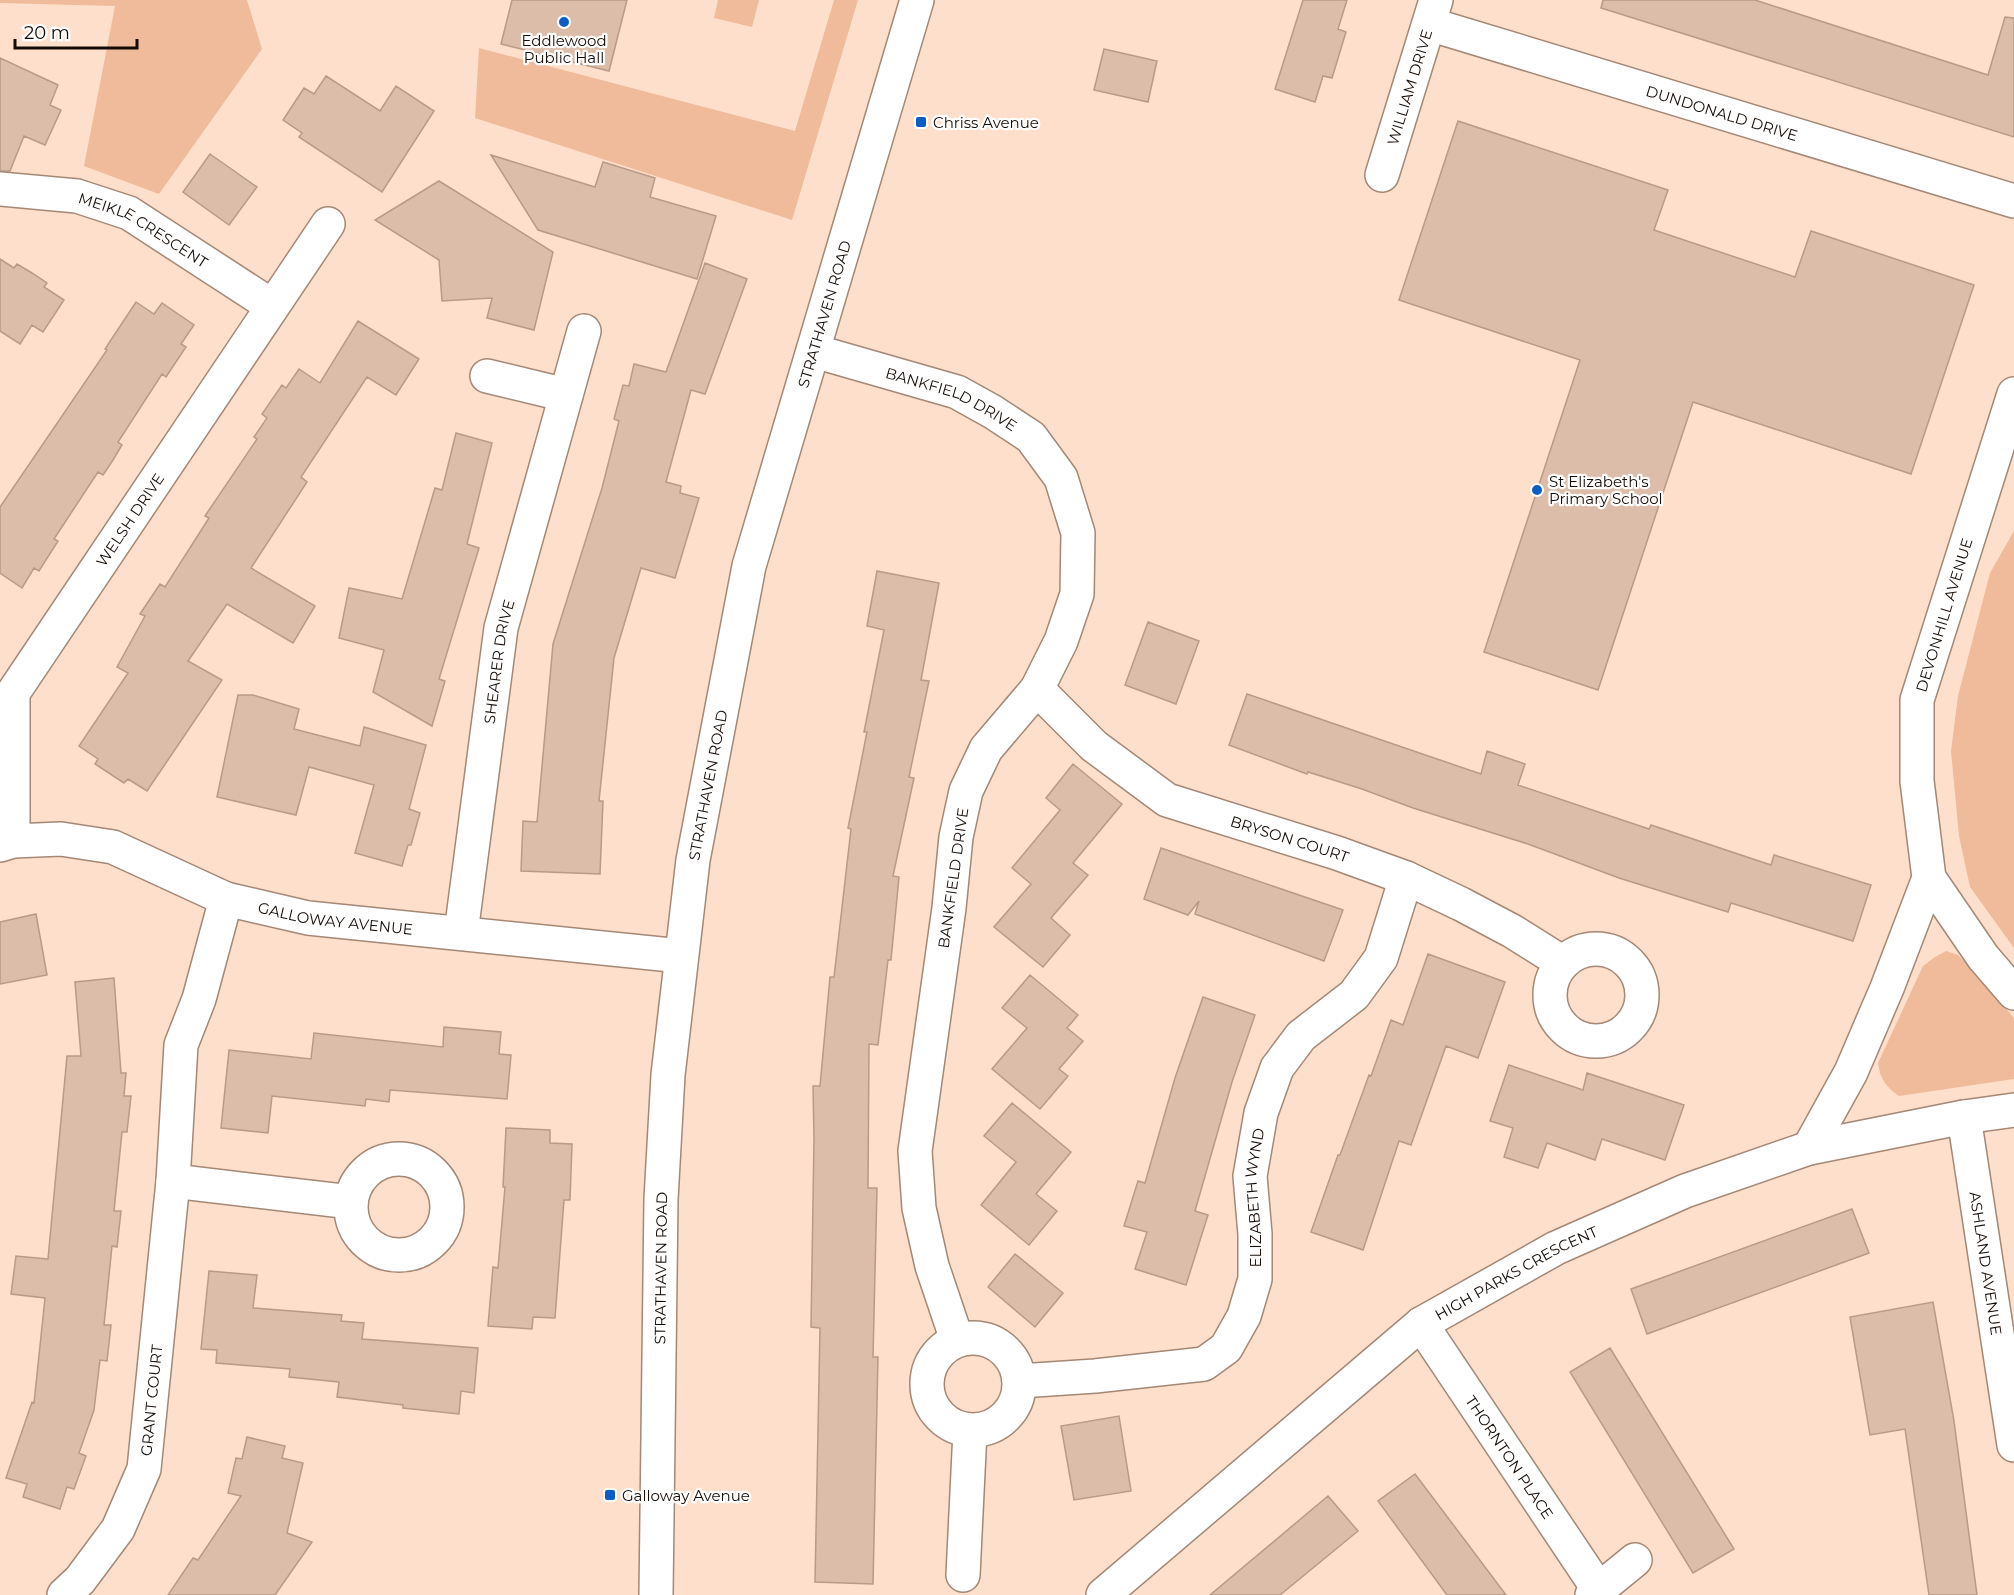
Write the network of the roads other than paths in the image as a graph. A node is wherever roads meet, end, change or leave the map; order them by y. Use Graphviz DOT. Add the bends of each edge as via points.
graph roads {
  1 [pos="917,0"];
  2 [pos="1433,12"];
  3 [pos="1383,175"];
  4 [pos="0,189"];
  5 [pos="2014,201"];
  6 [pos="328,224"];
  7 [pos="272,306"];
  8 [pos="584,331"];
  9 [pos="814,351"];
  10 [pos="487,376"];
  11 [pos="2014,394"];
  12 [pos="566,395"];
  13 [pos="1037,689"];
  14 [pos="7,843"];
  15 [pos="1406,878"];
  16 [pos="1929,878"];
  17 [pos="226,900"];
  18 [pos="461,933"];
  19 [pos="681,956"];
  20 [pos="1563,963"];
  21 [pos="2014,993"];
  22 [pos="2014,1110"];
  23 [pos="1964,1117"];
  24 [pos="1809,1148"];
  25 [pos="173,1181"];
  26 [pos="351,1202"];
  27 [pos="1421,1324"];
  28 [pos="957,1340"];
  29 [pos="1020,1381"];
  30 [pos="969,1431"];
  31 [pos="2014,1445"];
  32 [pos="1635,1560"];
  33 [pos="963,1575"];
  34 [pos="1595,1592"];
  35 [pos="63,1595"];
  36 [pos="656,1595"];
  37 [pos="1103,1595"];
  1 -- 9 [label="street, STRATHAVEN ROAD"];
  2 -- 3 [label="street, WILLIAM DRIVE"];
  2 -- 5 [label="street, DUNDONALD DRIVE"];
  4 -- 7 [label="street, MEIKLE CRESCENT" via="77,196 129,213"];
  6 -- 7 [label="street, WELSH DRIVE"];
  7 -- 14 [label="street, WELSH DRIVE" via="13,693"];
  8 -- 12 [label="street, SHEARER DRIVE"];
  9 -- 13 [label="street, BANKFIELD DRIVE" via="957,392 1031,437 1061,478 1078,533 1077,594 1061,641"];
  9 -- 19 [label="street, STRATHAVEN ROAD" via="749,566 693,860"];
  10 -- 12 [label="street"];
  11 -- 16 [label="street, DEVONHILL AVENUE" via="1917,700 1917,781"];
  12 -- 18 [label="street, SHEARER DRIVE" via="501,628"];
  13 -- 15 [label="street, BRYSON COURT" via="1094,746 1167,800"];
  13 -- 28 [label="street, BANKFIELD DRIVE" via="986,749 966,791 915,1151 919,1208 932,1266"];
  14 -- 17 [label="street, GALLOWAY AVENUE" via="61,839 112,847"];
  15 -- 20 [label="street, BRYSON COURT" via="1512,931"];
  15 -- 29 [label="street, ELIZABETH WYND" via="1381,958 1354,995 1301,1036 1277,1068 1261,1113 1250,1176 1255,1279 1244,1316 1226,1348 1204,1364"];
  16 -- 21 [label="street, DEVONHILL AVENUE" via="1983,957"];
  16 -- 24 [label="street, DEVONHILL AVENUE" via="1851,1072"];
  17 -- 18 [label="street, GALLOWAY AVENUE" via="308,918"];
  17 -- 25 [label="street, GRANT COURT" via="182,1045"];
  18 -- 19 [label="street, GALLOWAY AVENUE"];
  19 -- 36 [label="street, STRATHAVEN ROAD" via="668,1075 662,1199"];
  22 -- 23 [label="street, HIGH PARKS CRESCENT"];
  23 -- 24 [label="street, HIGH PARKS CRESCENT"];
  23 -- 31 [label="street, ASHLAND AVENUE"];
  24 -- 27 [label="street, HIGH PARKS CRESCENT" via="1685,1191 1556,1248"];
  25 -- 26 [label="street"];
  25 -- 35 [label="street, GRANT COURT" via="144,1469 118,1529 80,1580"];
  27 -- 34 [label="street, THORNTON PLACE"];
  27 -- 37 [label="street, HIGH PARKS CRESCENT"];
  28 -- 29 [label="street" via="991,1340 1006,1350 1016,1364"];
  28 -- 30 [label="street" via="942,1349 931,1364 926,1381 928,1399 952,1425"];
  29 -- 30 [label="street" via="1018,1397 1000,1423"];
  30 -- 33 [label="street"];
  32 -- 34 [label="street, THORNTON PLACE"];
}
